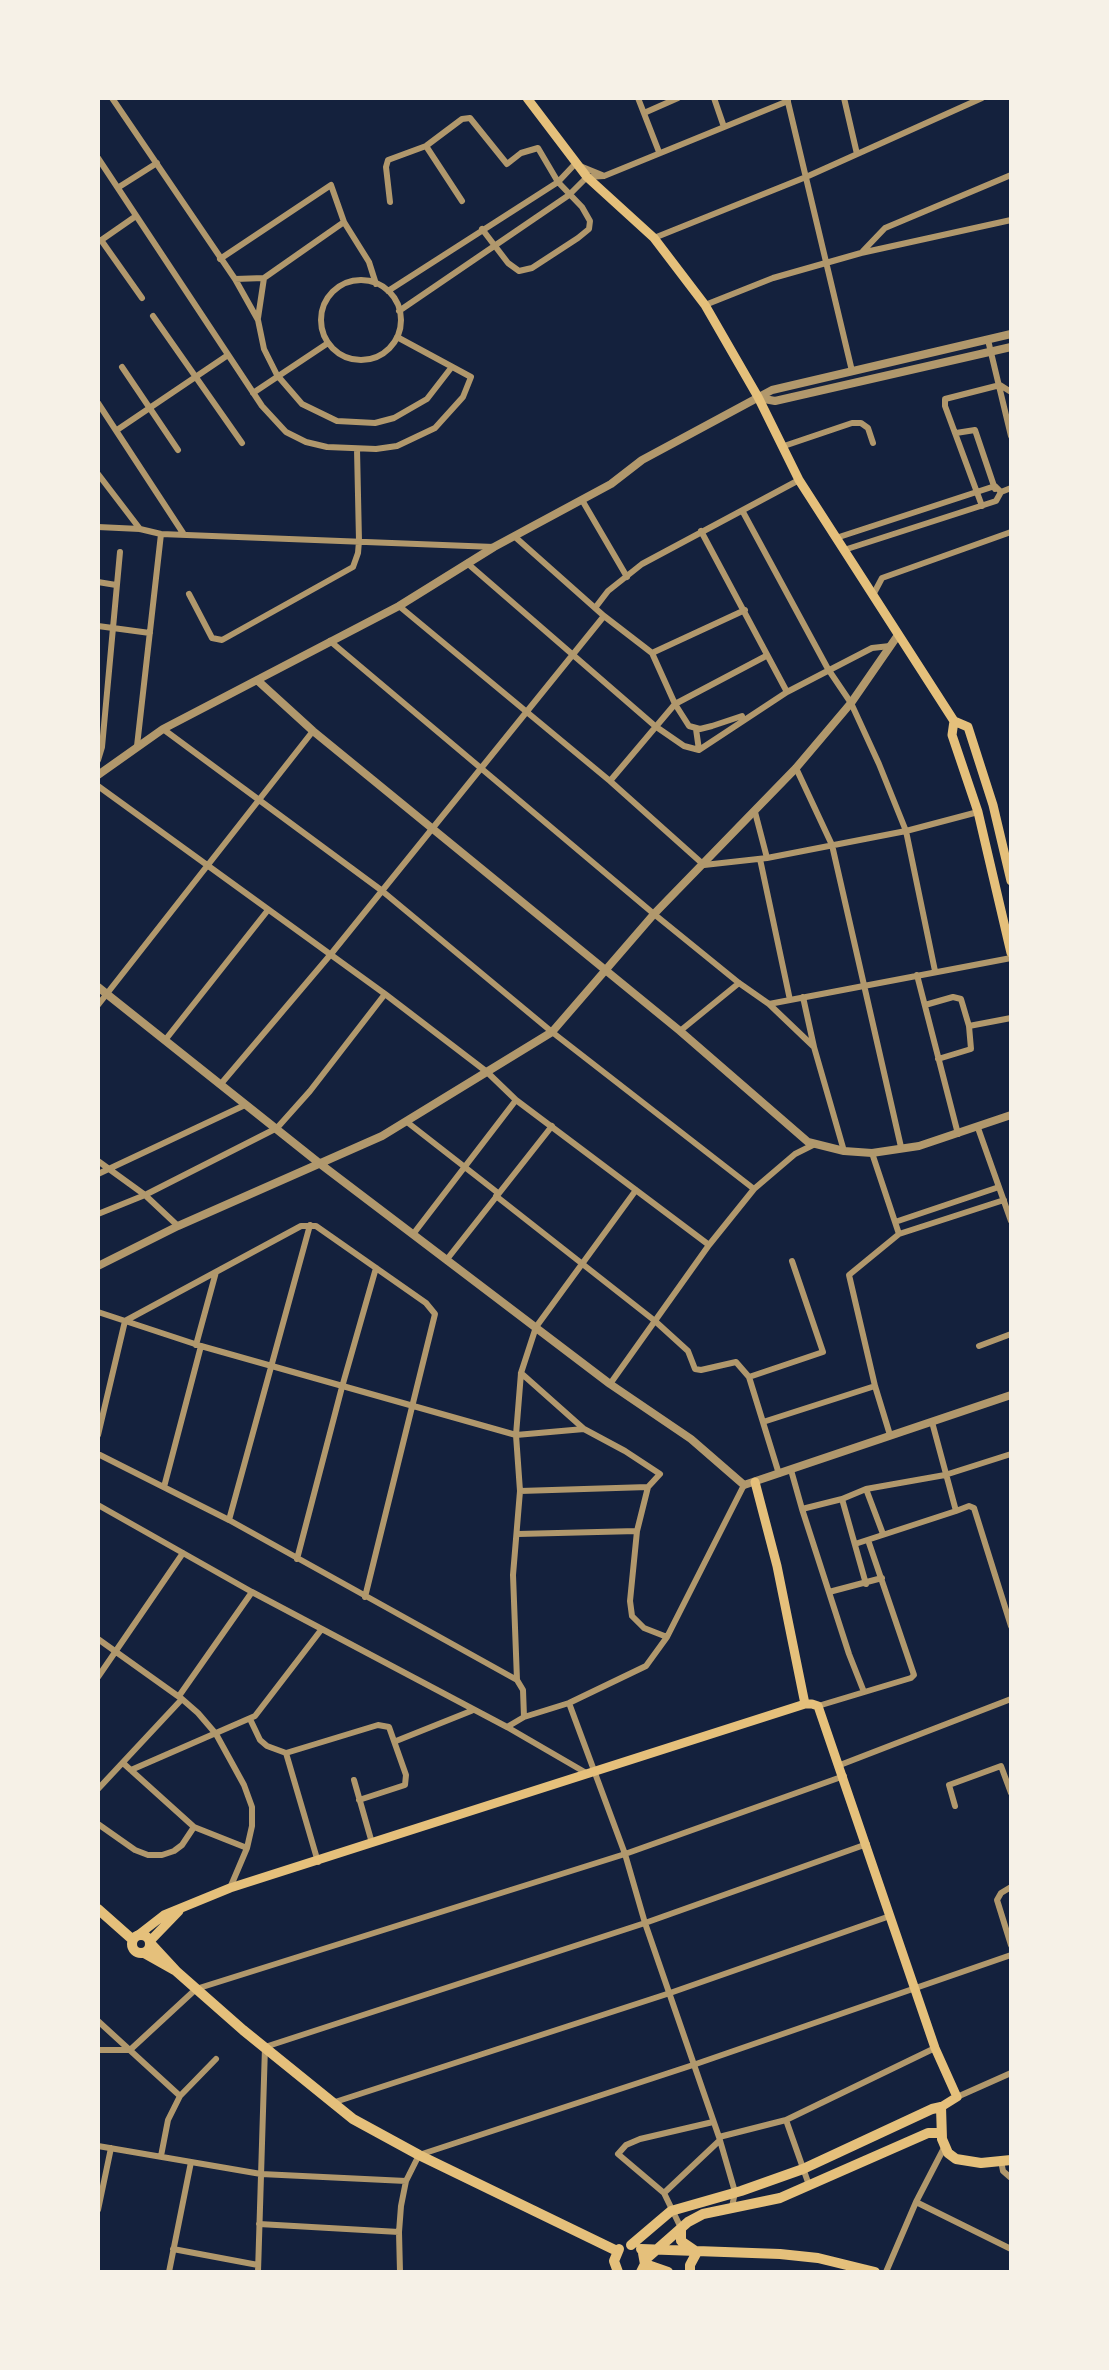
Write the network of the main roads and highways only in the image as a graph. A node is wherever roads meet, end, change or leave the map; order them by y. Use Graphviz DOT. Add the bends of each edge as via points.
graph roads {
  1 [pos="527,98"];
  2 [pos="954,721"];
  3 [pos="1011,881"];
  4 [pos="1011,956"];
  5 [pos="755,1482"];
  6 [pos="805,1704"];
  7 [pos="184,1905"];
  8 [pos="98,1909"];
  9 [pos="135,1938"];
  10 [pos="148,1946"];
  11 [pos="941,2107"];
  12 [pos="941,2133"];
  13 [pos="1006,2161"];
  14 [pos="681,2228"];
  15 [pos="655,2250"];
  16 [pos="617,2251"];
  17 [pos="697,2252"];
  18 [pos="641,2258"];
  19 [pos="618,2272"];
  20 [pos="668,2272"];
  21 [pos="690,2272"];
  22 [pos="875,2272"];
  1 -- 2 [label="main road" via="575,164 654,238 705,305 799,480"];
  2 -- 3 [label="main road" via="968,727"];
  2 -- 4 [label="main road" via="952,735 978,812"];
  5 -- 6 [label="main road"];
  6 -- 7 [label="main road"];
  6 -- 11 [label="main road" via="818,1706 935,2048 957,2097"];
  7 -- 9 [label="main road"];
  7 -- 10 [label="main road"];
  8 -- 9 [label="main road"];
  9 -- 10 [label="main road" via="146,1936"];
  9 -- 10 [label="main road" via="133,1949 138,1953"];
  10 -- 16 [label="main road" via="353,2119"];
  11 -- 12 [label="main road"];
  11 -- 18 [label="main road" via="803,2169 671,2211"];
  12 -- 13 [label="main road" via="948,2153 961,2162"];
  12 -- 14 [label="main road" via="928,2133 780,2198 703,2214"];
  14 -- 15 [label="main road"];
  14 -- 17 [label="main road" via="681,2241"];
  15 -- 17 [label="main road"];
  15 -- 18 [label="main road"];
  16 -- 18 [label="main road"];
  16 -- 19 [label="main road"];
  17 -- 21 [label="main road"];
  17 -- 22 [label="main road" via="793,2255"];
  18 -- 20 [label="main road"];
}
